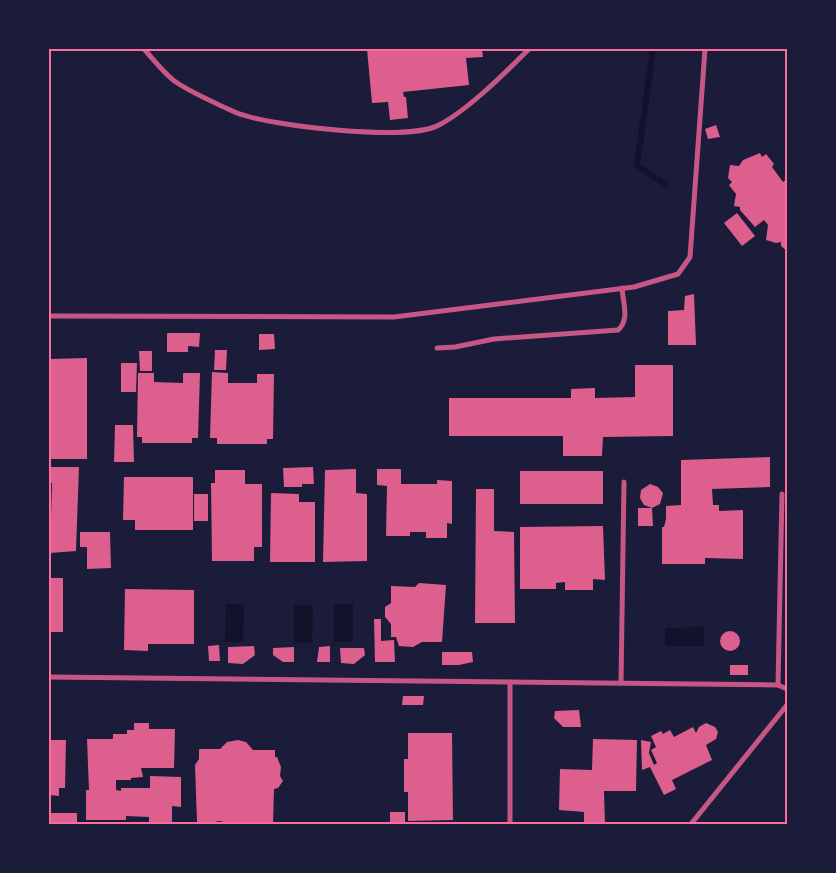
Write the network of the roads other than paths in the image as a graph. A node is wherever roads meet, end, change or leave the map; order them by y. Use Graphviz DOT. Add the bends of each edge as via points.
graph roads {
  1 [pos="144,49"];
  2 [pos="529,49"];
  3 [pos="706,49"];
  4 [pos="622,288"];
  5 [pos="49,316"];
  6 [pos="436,348"];
  7 [pos="624,482"];
  8 [pos="782,494"];
  9 [pos="49,677"];
  10 [pos="510,682"];
  11 [pos="621,683"];
  12 [pos="778,685"];
  13 [pos="787,689"];
  14 [pos="787,705"];
  15 [pos="510,824"];
  16 [pos="691,824"];
  1 -- 2 [label="street" via="173,80 237,113 378,134 413,133 439,126"];
  3 -- 4 [label="street" via="690,257 678,274"];
  4 -- 5 [label="street" via="394,317"];
  4 -- 6 [label="street" via="626,320 618,330 494,339 456,348"];
  7 -- 11 [label="street"];
  8 -- 12 [label="street"];
  9 -- 10 [label="street"];
  10 -- 11 [label="street"];
  10 -- 15 [label="street"];
  11 -- 12 [label="street"];
  12 -- 13 [label="street"];
  14 -- 16 [label="street"];
}
